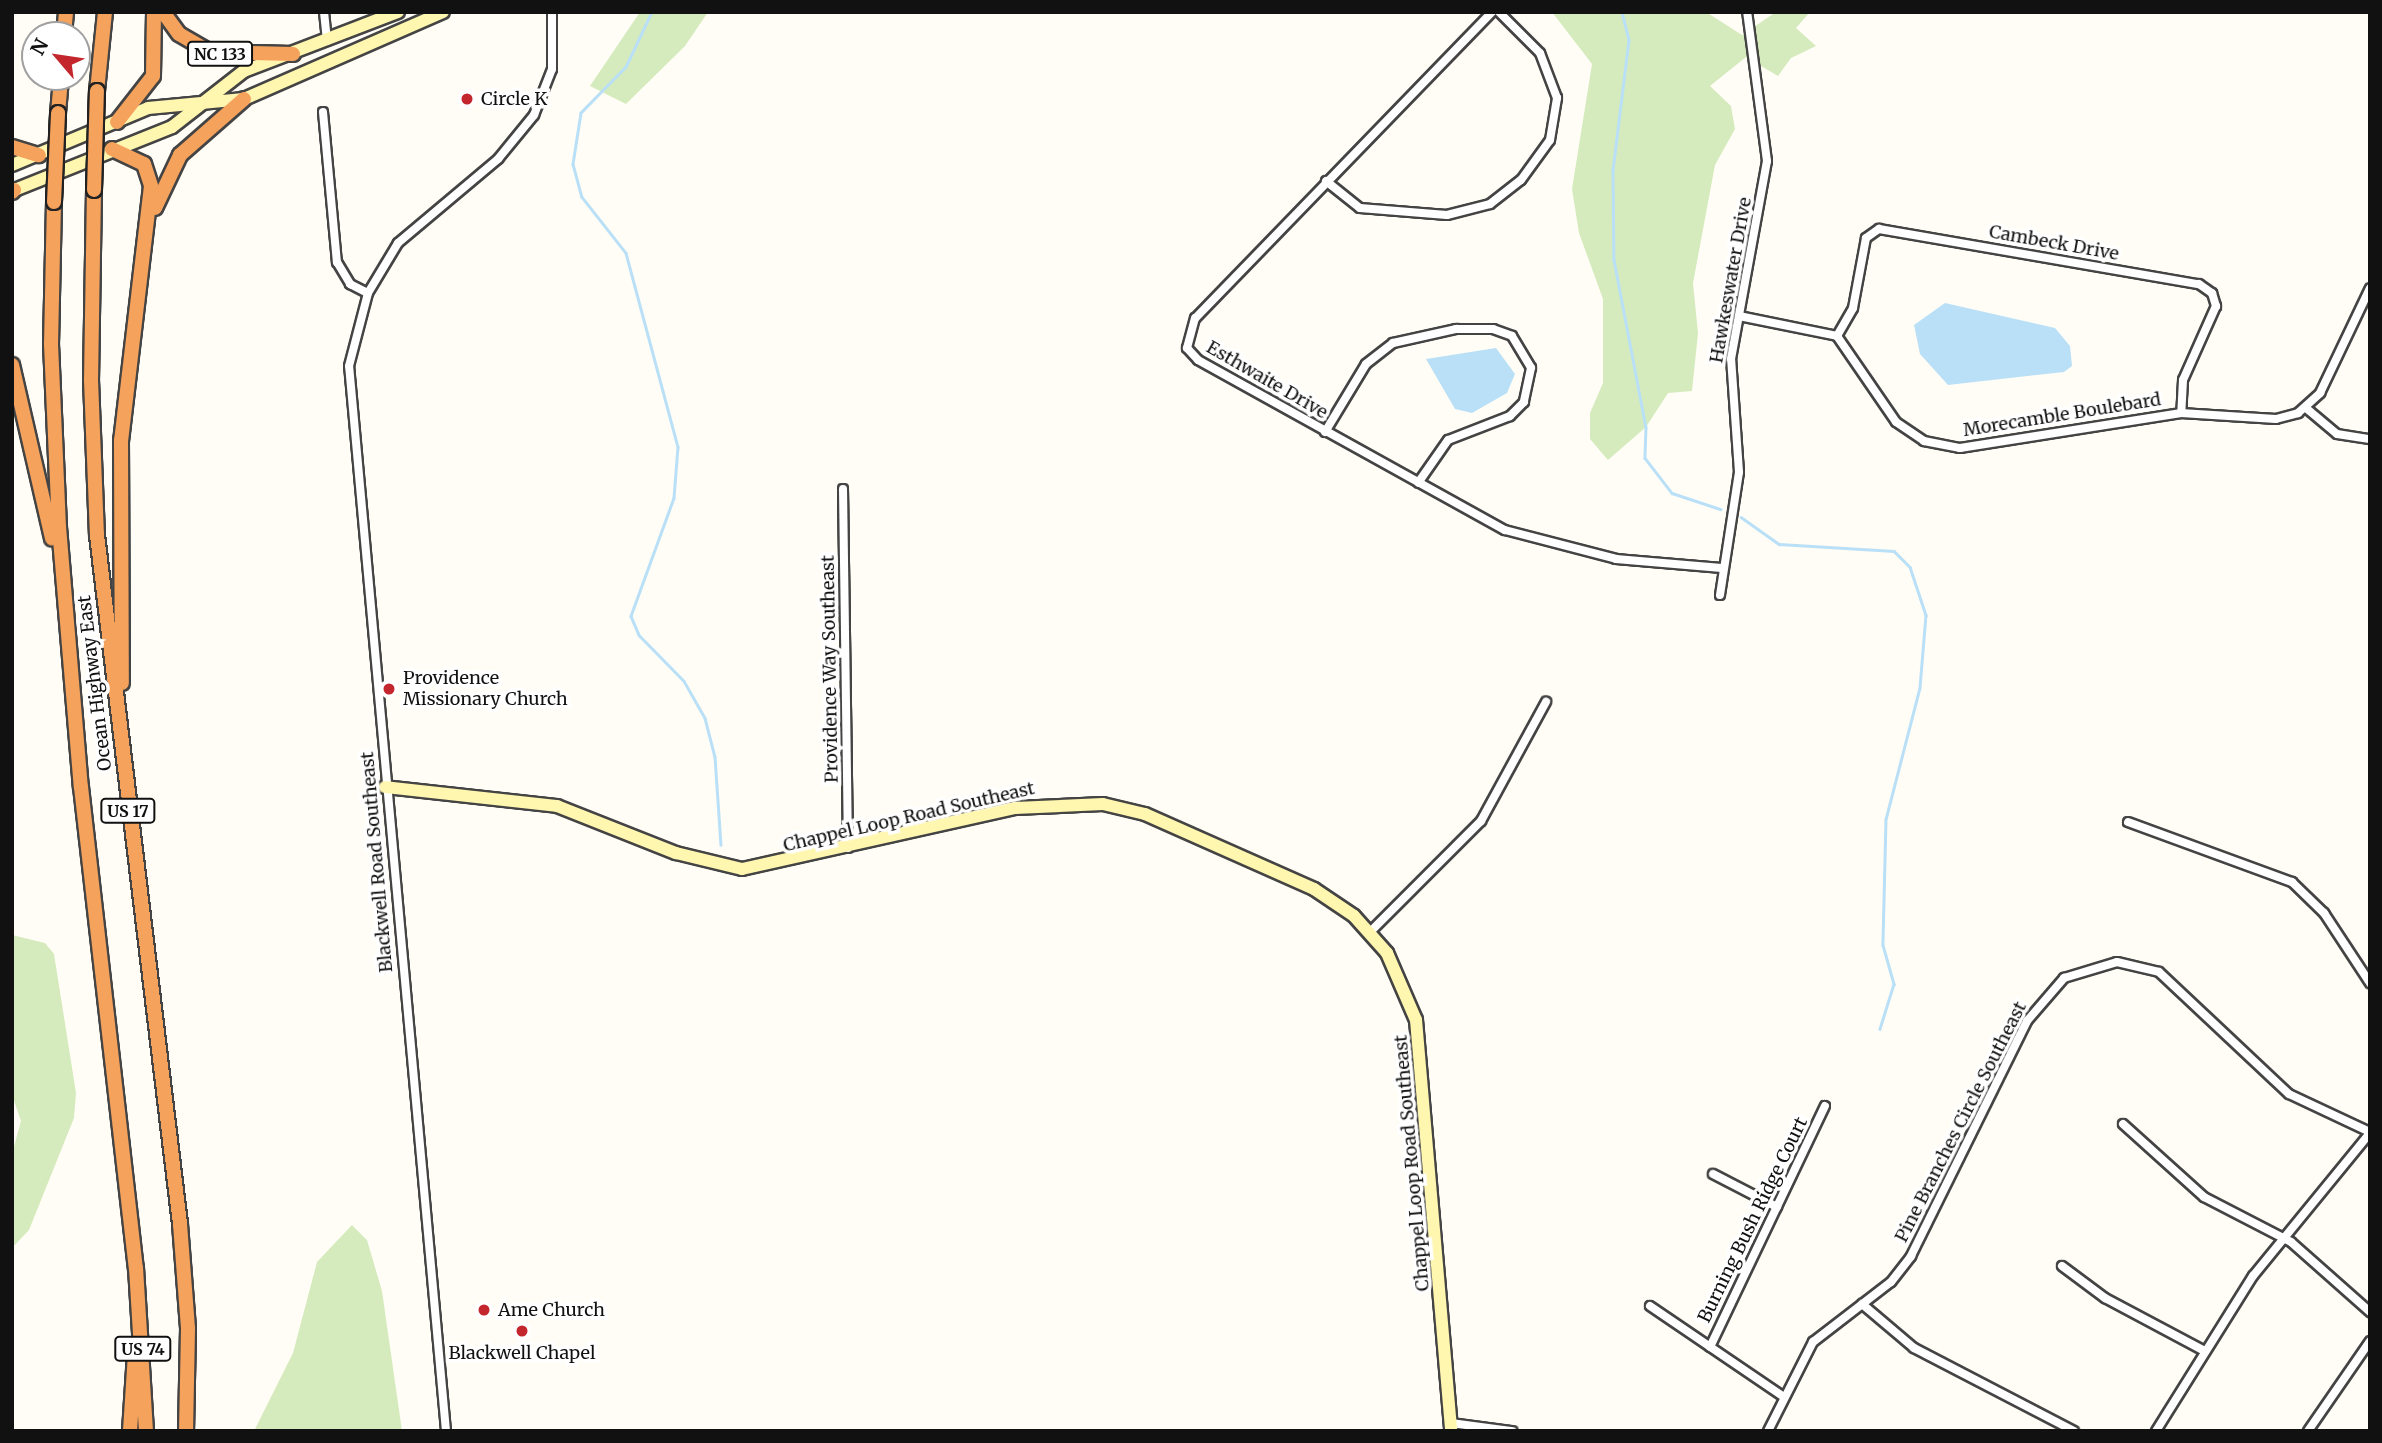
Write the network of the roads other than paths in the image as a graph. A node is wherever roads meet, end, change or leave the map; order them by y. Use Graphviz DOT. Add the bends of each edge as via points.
graph roads {
  1 [pos="105,12"];
  2 [pos="154,12"];
  3 [pos="163,12"];
  4 [pos="324,12"];
  5 [pos="398,12"];
  6 [pos="443,12"];
  7 [pos="552,12"];
  8 [pos="1492,12"];
  9 [pos="1499,12"];
  10 [pos="1747,12"];
  11 [pos="327,41"];
  12 [pos="293,54"];
  13 [pos="60,91"];
  14 [pos="244,99"];
  15 [pos="201,102"];
  16 [pos="323,112"];
  17 [pos="117,122"];
  18 [pos="12,147"];
  19 [pos="112,149"];
  20 [pos="39,155"];
  21 [pos="12,165"];
  22 [pos="1326,181"];
  23 [pos="13,191"];
  24 [pos="147,229"];
  25 [pos="2370,288"];
  26 [pos="368,293"];
  27 [pos="2358,314"];
  28 [pos="1738,316"];
  29 [pos="2370,316"];
  30 [pos="1837,335"];
  31 [pos="12,365"];
  32 [pos="2306,408"];
  33 [pos="2181,413"];
  34 [pos="1325,432"];
  35 [pos="2370,439"];
  36 [pos="1418,483"];
  37 [pos="843,489"];
  38 [pos="1722,568"];
  39 [pos="1720,595"];
  40 [pos="70,657"];
  41 [pos="1546,702"];
  42 [pos="123,754"];
  43 [pos="385,788"];
  44 [pos="2128,822"];
  45 [pos="848,848"];
  46 [pos="1370,932"];
  47 [pos="2370,984"];
  48 [pos="1825,1106"];
  49 [pos="2123,1124"];
  50 [pos="2370,1132"];
  51 [pos="1713,1174"];
  52 [pos="1777,1207"];
  53 [pos="2282,1237"];
  54 [pos="2062,1266"];
  55 [pos="136,1268"];
  56 [pos="1862,1304"];
  57 [pos="1650,1306"];
  58 [pos="2370,1312"];
  59 [pos="2370,1340"];
  60 [pos="1710,1347"];
  61 [pos="2203,1350"];
  62 [pos="1784,1397"];
  63 [pos="1451,1427"];
  64 [pos="130,1431"];
  65 [pos="146,1431"];
  66 [pos="186,1431"];
  67 [pos="446,1431"];
  68 [pos="1512,1431"];
  69 [pos="1768,1431"];
  70 [pos="2074,1431"];
  71 [pos="2156,1431"];
  72 [pos="2308,1431"];
  1 -- 42 [label="highway, Ocean Highway East / US 17, bridge" via="97,91 91,380 97,535"];
  2 -- 17 [label="highway" via="153,76"];
  3 -- 12 [label="highway, NC 133" via="179,34 210,52"];
  4 -- 11 [label="street"];
  5 -- 11 [label="street, NC 133"];
  6 -- 14 [label="street, NC 133"];
  7 -- 26 [label="street, Blackwell Road Southeast" via="552,70 534,115 498,159 414,225"];
  8 -- 22 [label="street, Esthwaite Drive"];
  9 -- 22 [label="street" via="1540,52 1557,98 1550,140 1521,180 1490,204 1447,215 1360,208"];
  10 -- 28 [label="street, Hawkeswater Drive" via="1767,161"];
  11 -- 12 [label="street, NC 133"];
  12 -- 15 [label="street, NC 133" via="234,76"];
  13 -- 40 [label="highway, Ocean Highway East / US 17, bridge" via="54,202 54,438"];
  14 -- 15 [label="street, NC 133"];
  14 -- 24 [label="highway" via="180,155"];
  15 -- 17 [label="street, NC 133" via="162,104"];
  15 -- 19 [label="street, NC 133" via="172,127"];
  16 -- 26 [label="street" via="337,262 350,284"];
  17 -- 20 [label="street, NC 133"];
  18 -- 20 [label="highway"];
  19 -- 23 [label="street, NC 133"];
  19 -- 24 [label="highway" via="137,158 149,174"];
  20 -- 21 [label="street"];
  22 -- 34 [label="street, Esthwaite Drive" via="1195,318 1186,341 1198,360"];
  24 -- 42 [label="highway" via="121,440"];
  25 -- 27 [label="street"];
  26 -- 43 [label="street, Blackwell Road Southeast" via="350,348 349,383"];
  27 -- 29 [label="street"];
  27 -- 32 [label="street"];
  28 -- 30 [label="street"];
  28 -- 38 [label="street, Hawkeswater Drive" via="1730,400 1739,472"];
  30 -- 33 [label="street, Morecamble Boulebard" via="1896,422 1936,445 1972,446"];
  30 -- 33 [label="street, Cambeck Drive" via="1853,308 1866,238 1879,229 2199,285 2212,293 2216,306 2183,380"];
  31 -- 40 [label="highway" via="50,526"];
  32 -- 33 [label="street, Morecamble Boulebard" via="2276,419"];
  32 -- 35 [label="street" via="2337,434"];
  34 -- 36 [label="street, Esthwaite Drive"];
  34 -- 36 [label="street" via="1366,364 1393,343 1456,329 1493,329 1511,336 1531,368 1524,402 1501,420 1448,440"];
  36 -- 38 [label="street, Esthwaite Drive" via="1498,527 1544,542 1616,559"];
  37 -- 45 [label="street, Providence Way Southeast"];
  38 -- 39 [label="street, Hawkeswater Drive"];
  40 -- 55 [label="highway, Ocean Highway East / US 17"];
  41 -- 46 [label="street" via="1481,821"];
  42 -- 66 [label="highway, Ocean Highway East / US 17" via="180,1224 188,1329"];
  43 -- 45 [label="street, Chappel Loop Road Southeast" via="557,806 676,853 742,869"];
  43 -- 67 [label="street, Blackwell Road Southeast"];
  44 -- 47 [label="street" via="2292,882 2324,913"];
  45 -- 46 [label="street, Chappel Loop Road Southeast" via="1052,802 1103,804 1144,814 1296,879"];
  46 -- 63 [label="street, Chappel Loop Road Southeast" via="1398,972 1416,1020"];
  48 -- 52 [label="street, Burning Bush Ridge Court"];
  49 -- 53 [label="street" via="2204,1197"];
  50 -- 53 [label="street"];
  50 -- 56 [label="street, Pine Branches Circle Southeast" via="2289,1094 2169,978 2130,964 2090,966 2064,978 2034,1009 1920,1242 1891,1282"];
  51 -- 52 [label="street"];
  52 -- 60 [label="street, Burning Bush Ridge Court"];
  53 -- 58 [label="street"];
  53 -- 61 [label="street"];
  54 -- 61 [label="street" via="2105,1298"];
  55 -- 64 [label="highway"];
  55 -- 65 [label="highway, US 74"];
  56 -- 62 [label="street, Pine Branches Circle Southeast" via="1813,1342"];
  56 -- 70 [label="street" via="1914,1348"];
  57 -- 60 [label="street"];
  59 -- 72 [label="street"];
  60 -- 62 [label="street"];
  61 -- 71 [label="street"];
  62 -- 69 [label="street, Pine Branches Circle Southeast"];
  63 -- 68 [label="street"];
}
